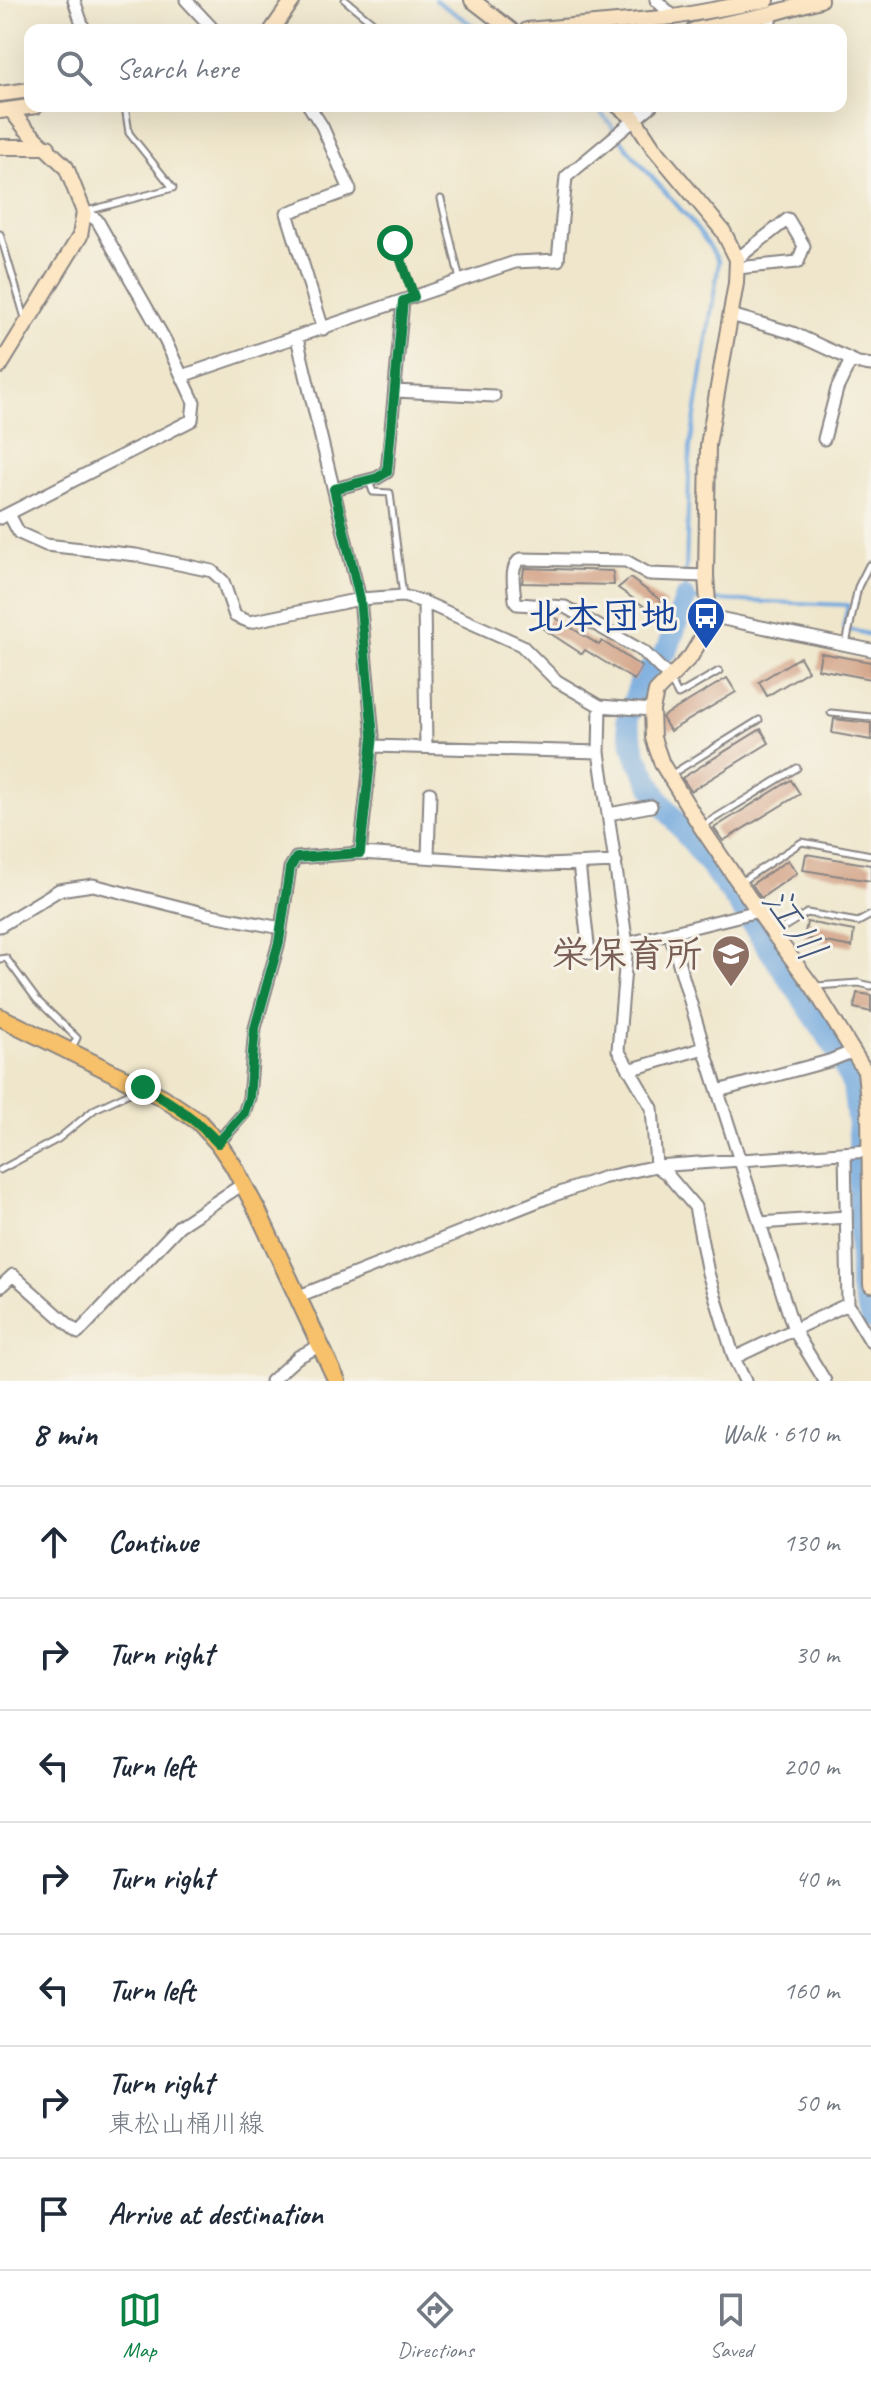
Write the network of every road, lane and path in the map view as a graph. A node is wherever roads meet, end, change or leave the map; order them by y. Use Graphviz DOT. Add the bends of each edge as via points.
graph roads {
  1 [pos="74,0"];
  2 [pos="186,0"];
  3 [pos="293,0"];
  4 [pos="345,0"];
  5 [pos="472,0"];
  6 [pos="656,0"];
  7 [pos="820,0"];
  8 [pos="768,5"];
  9 [pos="674,17"];
  10 [pos="372,22"];
  11 [pos="82,24"];
  12 [pos="208,24"];
  13 [pos="276,24"];
  14 [pos="503,24"];
  15 [pos="595,24"];
  16 [pos="680,24"];
  17 [pos="712,24"];
  18 [pos="24,90"];
  19 [pos="1,92"];
  20 [pos="5,110"];
  21 [pos="126,112"];
  22 [pos="313,112"];
  23 [pos="626,112"];
  24 [pos="642,112"];
  25 [pos="634,118"];
  26 [pos="0,147"];
  27 [pos="48,147"];
  28 [pos="441,199"];
  29 [pos="84,212"];
  30 [pos="0,234"];
  31 [pos="395,243"];
  32 [pos="737,264"];
  33 [pos="461,281"];
  34 [pos="409,299"];
  35 [pos="731,315"];
  36 [pos="27,323"];
  37 [pos="323,329"];
  38 [pos="297,338"];
  39 [pos="851,360"];
  40 [pos="871,365"];
  41 [pos="0,366"];
  42 [pos="182,376"];
  43 [pos="395,391"];
  44 [pos="494,396"];
  45 [pos="824,439"];
  46 [pos="369,480"];
  47 [pos="334,489"];
  48 [pos="4,516"];
  49 [pos="871,565"];
  50 [pos="706,576"];
  51 [pos="403,596"];
  52 [pos="360,599"];
  53 [pos="424,602"];
  54 [pos="709,616"];
  55 [pos="846,645"];
  56 [pos="871,650"];
  57 [pos="719,671"];
  58 [pos="669,677"];
  59 [pos="600,706"];
  60 [pos="652,710"];
  61 [pos="831,713"];
  62 [pos="871,717"];
  63 [pos="759,720"];
  64 [pos="372,746"];
  65 [pos="426,747"];
  66 [pos="599,752"];
  67 [pos="797,768"];
  68 [pos="670,775"];
  69 [pos="430,793"];
  70 [pos="651,806"];
  71 [pos="609,814"];
  72 [pos="701,827"];
  73 [pos="360,853"];
  74 [pos="871,855"];
  75 [pos="428,857"];
  76 [pos="616,862"];
  77 [pos="579,864"];
  78 [pos="738,883"];
  79 [pos="758,911"];
  80 [pos="871,915"];
  81 [pos="0,926"];
  82 [pos="281,928"];
  83 [pos="670,933"];
  84 [pos="773,933"];
  85 [pos="627,945"];
  86 [pos="0,959"];
  87 [pos="871,986"];
  88 [pos="813,987"];
  89 [pos="0,1017"];
  90 [pos="704,1048"];
  91 [pos="70,1051"];
  92 [pos="854,1051"];
  93 [pos="629,1070"];
  94 [pos="869,1084"];
  95 [pos="143,1087"];
  96 [pos="718,1091"];
  97 [pos="218,1143"];
  98 [pos="869,1151"];
  99 [pos="845,1153"];
  100 [pos="740,1160"];
  101 [pos="656,1166"];
  102 [pos="0,1170"];
  103 [pos="243,1184"];
  104 [pos="846,1217"];
  105 [pos="760,1223"];
  106 [pos="871,1285"];
  107 [pos="0,1287"];
  108 [pos="299,1296"];
  109 [pos="848,1304"];
  110 [pos="794,1330"];
  111 [pos="871,1342"];
  112 [pos="321,1345"];
  113 [pos="734,1358"];
  114 [pos="271,1381"];
  115 [pos="337,1381"];
  116 [pos="745,1381"];
  117 [pos="825,1381"];
  1 -- 11 [label="street"];
  2 -- 12 [label="street"];
  3 -- 13 [label="street"];
  4 -- 10 [label="lane"];
  5 -- 14 [label="street"];
  6 -- 9 [label="street"];
  7 -- 8 [label="street"];
  8 -- 9 [label="street"];
  8 -- 17 [label="street"];
  9 -- 15 [label="street"];
  9 -- 16 [label="street"];
  18 -- 19 [label="street"];
  19 -- 20 [label="street"];
  20 -- 27 [label="street"];
  21 -- 29 [label="lane" via="129,133 173,188"];
  22 -- 37 [label="street" via="350,190 287,213"];
  23 -- 25 [label="street"];
  24 -- 25 [label="street"];
  25 -- 32 [label="street" via="723,231"];
  25 -- 33 [label="street" via="566,177 558,260 515,262"];
  26 -- 27 [label="street"];
  27 -- 29 [label="street" via="66,167"];
  28 -- 33 [label="lane"];
  29 -- 36 [label="street" via="80,236"];
  29 -- 42 [label="street" via="97,220"];
  30 -- 36 [label="lane"];
  31 -- 34 [label="lane"];
  32 -- 32 [label="street" via="798,262 804,246 788,219"];
  32 -- 35 [label="street"];
  33 -- 34 [label="street"];
  34 -- 37 [label="street"];
  34 -- 43 [label="street"];
  35 -- 39 [label="street" via="793,333"];
  35 -- 50 [label="street" via="708,445"];
  36 -- 41 [label="street"];
  37 -- 38 [label="street"];
  38 -- 42 [label="street"];
  38 -- 47 [label="street"];
  39 -- 40 [label="street"];
  39 -- 45 [label="street"];
  42 -- 48 [label="street" via="194,402 192,420"];
  43 -- 44 [label="street"];
  43 -- 46 [label="street" via="387,472"];
  46 -- 47 [label="street"];
  46 -- 51 [label="lane" via="373,492 390,493"];
  47 -- 52 [label="street"];
  48 -- 52 [label="street" via="19,533 46,545 136,555 212,571 223,581 235,616 250,622"];
  49 -- 55 [label="lane" via="858,587"];
  50 -- 54 [label="street"];
  50 -- 58 [label="street" via="649,574 626,561 521,559 514,566 517,604 565,607 644,652"];
  51 -- 52 [label="street"];
  51 -- 53 [label="street"];
  52 -- 64 [label="street"];
  53 -- 59 [label="street" via="521,645 557,681"];
  53 -- 65 [label="street"];
  54 -- 55 [label="street"];
  54 -- 58 [label="street" via="691,656"];
  55 -- 56 [label="street"];
  57 -- 58 [label="lane" via="678,695"];
  58 -- 60 [label="street" via="656,692"];
  59 -- 60 [label="street"];
  59 -- 66 [label="street"];
  60 -- 68 [label="street" via="653,738"];
  61 -- 62 [label="lane"];
  63 -- 68 [label="lane"];
  64 -- 65 [label="street"];
  64 -- 73 [label="street"];
  65 -- 66 [label="street"];
  66 -- 71 [label="street"];
  67 -- 72 [label="lane"];
  68 -- 72 [label="street"];
  69 -- 75 [label="street"];
  70 -- 71 [label="street"];
  71 -- 76 [label="street"];
  72 -- 78 [label="street"];
  73 -- 75 [label="street"];
  73 -- 82 [label="street" via="296,858"];
  74 -- 78 [label="lane" via="802,842"];
  75 -- 77 [label="street"];
  76 -- 77 [label="street"];
  76 -- 85 [label="street"];
  77 -- 85 [label="street" via="589,953"];
  78 -- 79 [label="street"];
  79 -- 83 [label="street"];
  79 -- 84 [label="street"];
  80 -- 84 [label="lane" via="858,922 807,913"];
  81 -- 82 [label="street" via="59,890 93,885"];
  82 -- 97 [label="street" via="255,1028 249,1098 244,1113"];
  83 -- 85 [label="street"];
  83 -- 90 [label="street"];
  84 -- 88 [label="street"];
  85 -- 93 [label="street" via="618,1050"];
  86 -- 91 [label="lane" via="6,958 37,1000 77,1038"];
  87 -- 88 [label="lane"];
  88 -- 92 [label="street"];
  89 -- 91 [label="main road"];
  90 -- 93 [label="street"];
  90 -- 96 [label="street"];
  91 -- 95 [label="main road"];
  92 -- 94 [label="street"];
  92 -- 96 [label="street"];
  93 -- 101 [label="street" via="652,1108"];
  94 -- 98 [label="street"];
  95 -- 97 [label="main road" via="199,1122"];
  95 -- 102 [label="lane" via="95,1109 58,1139"];
  96 -- 100 [label="street"];
  97 -- 103 [label="main road"];
  98 -- 99 [label="street"];
  98 -- 106 [label="street"];
  99 -- 100 [label="street"];
  99 -- 104 [label="street"];
  100 -- 101 [label="street"];
  100 -- 105 [label="street"];
  101 -- 108 [label="street" via="546,1198"];
  101 -- 113 [label="street" via="695,1207"];
  103 -- 107 [label="street" via="179,1226 78,1333 13,1275"];
  103 -- 108 [label="main road"];
  104 -- 105 [label="street"];
  104 -- 109 [label="street"];
  105 -- 110 [label="street"];
  108 -- 112 [label="main road"];
  109 -- 110 [label="street"];
  109 -- 111 [label="street"];
  110 -- 113 [label="street"];
  110 -- 117 [label="street"];
  112 -- 114 [label="street"];
  112 -- 115 [label="main road"];
  113 -- 116 [label="street"];
}
